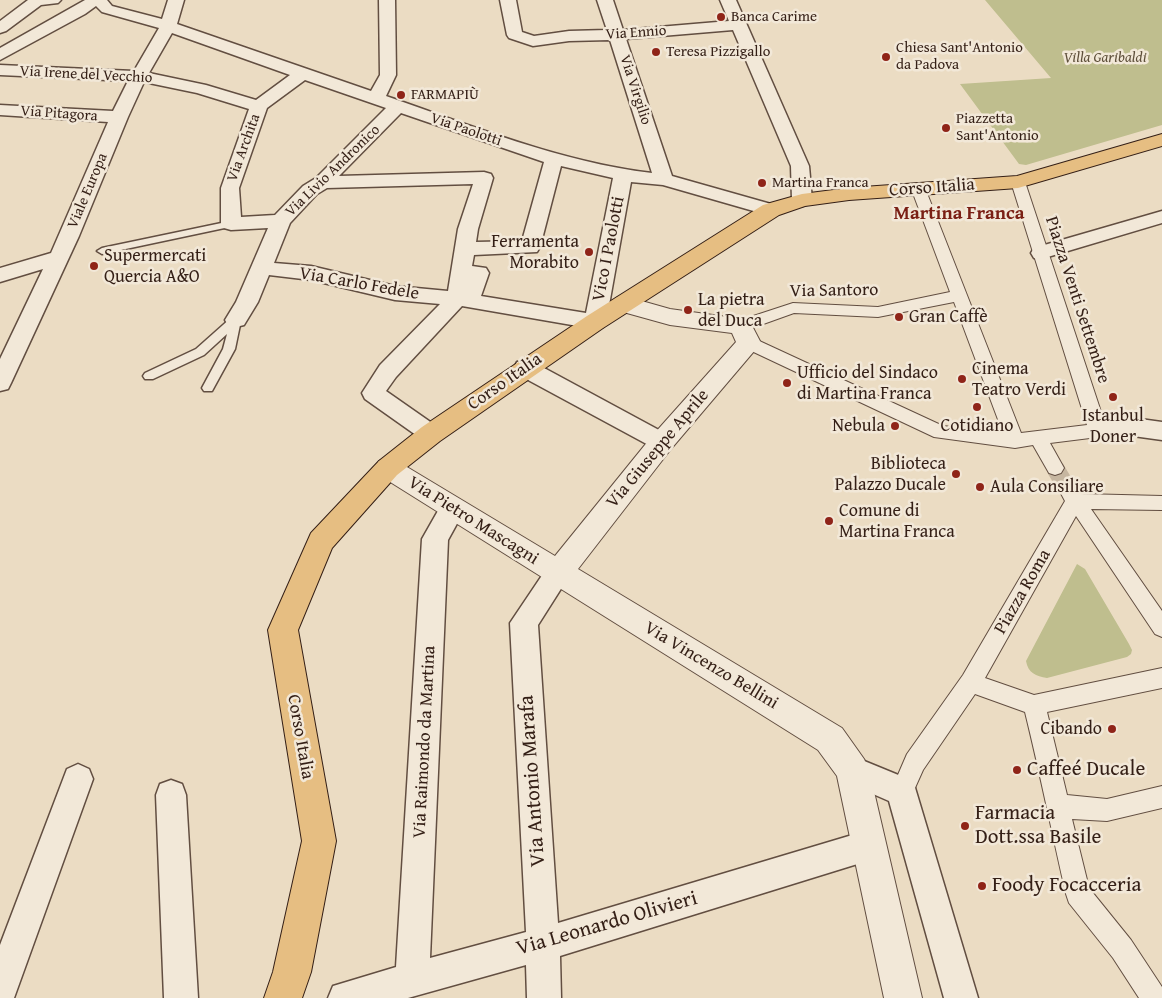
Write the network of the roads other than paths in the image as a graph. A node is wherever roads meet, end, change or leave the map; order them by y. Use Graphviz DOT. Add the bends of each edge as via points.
graph roads {
  1 [pos="62,0"];
  2 [pos="95,0"];
  3 [pos="99,0"];
  4 [pos="176,0"];
  5 [pos="387,0"];
  6 [pos="508,0"];
  7 [pos="605,0"];
  8 [pos="728,0"];
  9 [pos="48,1"];
  10 [pos="9,3"];
  11 [pos="739,25"];
  12 [pos="168,26"];
  13 [pos="0,28"];
  14 [pos="618,35"];
  15 [pos="0,55"];
  16 [pos="0,70"];
  17 [pos="303,74"];
  18 [pos="139,76"];
  19 [pos="376,99"];
  20 [pos="259,106"];
  21 [pos="398,106"];
  22 [pos="0,110"];
  23 [pos="119,118"];
  24 [pos="1162,140"];
  25 [pos="554,159"];
  26 [pos="622,175"];
  27 [pos="664,180"];
  28 [pos="323,182"];
  29 [pos="1018,182"];
  30 [pos="918,188"];
  31 [pos="802,200"];
  32 [pos="771,210"];
  33 [pos="1153,220"];
  34 [pos="281,221"];
  35 [pos="231,224"];
  36 [pos="1162,237"];
  37 [pos="465,249"];
  38 [pos="102,251"];
  39 [pos="1041,253"];
  40 [pos="59,257"];
  41 [pos="261,268"];
  42 [pos="461,272"];
  43 [pos="0,275"];
  44 [pos="959,296"];
  45 [pos="456,300"];
  46 [pos="624,304"];
  47 [pos="236,320"];
  48 [pos="594,322"];
  49 [pos="745,335"];
  50 [pos="525,368"];
  51 [pos="149,376"];
  52 [pos="0,383"];
  53 [pos="208,388"];
  54 [pos="1098,430"];
  55 [pos="1162,431"];
  56 [pos="431,434"];
  57 [pos="1038,438"];
  58 [pos="1016,441"];
  59 [pos="662,442"];
  60 [pos="388,468"];
  61 [pos="1055,468"];
  62 [pos="1071,495"];
  63 [pos="1162,503"];
  64 [pos="452,509"];
  65 [pos="558,573"];
  66 [pos="1162,628"];
  67 [pos="1162,678"];
  68 [pos="971,682"];
  69 [pos="1034,705"];
  70 [pos="852,770"];
  71 [pos="78,779"];
  72 [pos="902,791"];
  73 [pos="171,795"];
  74 [pos="1162,797"];
  75 [pos="1057,806"];
  76 [pos="869,846"];
  77 [pos="543,944"];
  78 [pos="412,979"];
  79 [pos="0,990"];
  80 [pos="181,998"];
  81 [pos="283,998"];
  82 [pos="345,998"];
  83 [pos="544,998"];
  84 [pos="903,998"];
  85 [pos="961,998"];
  86 [pos="1154,998"];
  1 -- 9 [label="street"];
  2 -- 15 [label="street, Via Irene del Vecchio" via="80,12"];
  3 -- 12 [label="street" via="107,9"];
  4 -- 12 [label="street, Viale Europa"];
  5 -- 19 [label="street" via="388,75"];
  6 -- 14 [label="street, Via Ennio" via="516,35 533,41"];
  7 -- 14 [label="street, Via Virgilio"];
  8 -- 11 [label="street"];
  9 -- 10 [label="street"];
  9 -- 13 [label="street"];
  11 -- 14 [label="street, Via Ennio"];
  11 -- 31 [label="street" via="800,166"];
  12 -- 17 [label="street, Via Paolotti"];
  12 -- 18 [label="street, Viale Europa"];
  14 -- 27 [label="street, Via Virgilio"];
  16 -- 18 [label="street, Via Irene del Vecchio"];
  17 -- 19 [label="street, Via Paolotti"];
  17 -- 20 [label="street, Via Archita"];
  18 -- 20 [label="street, Via Irene del Vecchio"];
  18 -- 23 [label="street, Viale Europa"];
  19 -- 21 [label="street, Via Paolotti"];
  20 -- 35 [label="street, Via Archita" via="230,188"];
  21 -- 25 [label="street, Via Paolotti"];
  21 -- 28 [label="street, Via Livio Andronico"];
  22 -- 23 [label="street, Via Pitagora"];
  23 -- 40 [label="street, Viale Europa"];
  24 -- 29 [label="main road, Corso Italia"];
  25 -- 26 [label="street, Via Paolotti"];
  25 -- 37 [label="street" via="530,248"];
  26 -- 27 [label="street, Via Paolotti"];
  26 -- 48 [label="street, Vico I Paolotti"];
  27 -- 32 [label="street, Via Paolotti"];
  28 -- 34 [label="street, Via Livio Andronico" via="310,190"];
  28 -- 37 [label="street" via="484,178"];
  29 -- 30 [label="main road, Corso Italia"];
  29 -- 39 [label="street, Piazza Venti Settembre"];
  30 -- 31 [label="main road, Corso Italia"];
  30 -- 44 [label="street"];
  31 -- 32 [label="main road, Corso Italia"];
  32 -- 46 [label="main road, Corso Italia"];
  33 -- 36 [label="street"];
  33 -- 39 [label="street"];
  34 -- 35 [label="street"];
  34 -- 41 [label="street, Via Livio Andronico"];
  35 -- 38 [label="lane"];
  37 -- 42 [label="street"];
  39 -- 54 [label="street, Piazza Venti Settembre"];
  40 -- 43 [label="street"];
  40 -- 52 [label="street, Viale Europa"];
  41 -- 45 [label="street, Via Carlo Fedele" via="311,274 395,293"];
  41 -- 47 [label="street, Via Livio Andronico"];
  42 -- 45 [label="street"];
  42 -- 48 [label="street" via="479,273 469,301"];
  44 -- 49 [label="street, Via Santoro" via="878,312 793,308"];
  44 -- 58 [label="street"];
  45 -- 56 [label="street" via="388,371 372,393"];
  46 -- 48 [label="main road, Corso Italia"];
  46 -- 49 [label="street"];
  47 -- 51 [label="lane" via="200,352"];
  47 -- 53 [label="lane" via="230,350"];
  48 -- 50 [label="main road, Corso Italia"];
  49 -- 58 [label="street" via="940,432"];
  49 -- 59 [label="street, Via Giuseppe Aprile"];
  50 -- 56 [label="main road, Corso Italia"];
  50 -- 59 [label="street"];
  54 -- 55 [label="street" via="1133,428"];
  54 -- 57 [label="street"];
  56 -- 60 [label="main road, Corso Italia"];
  57 -- 58 [label="street"];
  57 -- 61 [label="street"];
  59 -- 65 [label="street, Via Giuseppe Aprile"];
  60 -- 64 [label="street, Via Pietro Mascagni"];
  60 -- 81 [label="main road, Corso Italia" via="322,540 283,630 319,841 292,972"];
  62 -- 63 [label="street"];
  62 -- 66 [label="street"];
  62 -- 68 [label="street, Piazza Roma"];
  64 -- 65 [label="street, Via Pietro Mascagni"];
  64 -- 78 [label="street, Via Raimondo da Martina" via="435,539"];
  65 -- 70 [label="street, Via Vincenzo Bellini" via="830,739"];
  65 -- 77 [label="street, Via Antonio Marafa" via="524,623"];
  67 -- 69 [label="street"];
  68 -- 69 [label="street"];
  68 -- 72 [label="street, Piazza Roma" via="916,762"];
  69 -- 75 [label="street"];
  70 -- 72 [label="street"];
  70 -- 76 [label="street, Via Vincenzo Bellini"];
  71 -- 79 [label="street"];
  72 -- 85 [label="street"];
  73 -- 80 [label="street"];
  74 -- 75 [label="street" via="1107,810"];
  75 -- 86 [label="street" via="1078,894 1122,949"];
  76 -- 77 [label="street, Via Leonardo Olivieri"];
  76 -- 84 [label="street, Via Vincenzo Bellini"];
  77 -- 78 [label="street, Via Leonardo Olivieri"];
  77 -- 83 [label="street, Via Antonio Marafa"];
  78 -- 82 [label="street, Via Leonardo Olivieri"];
}
